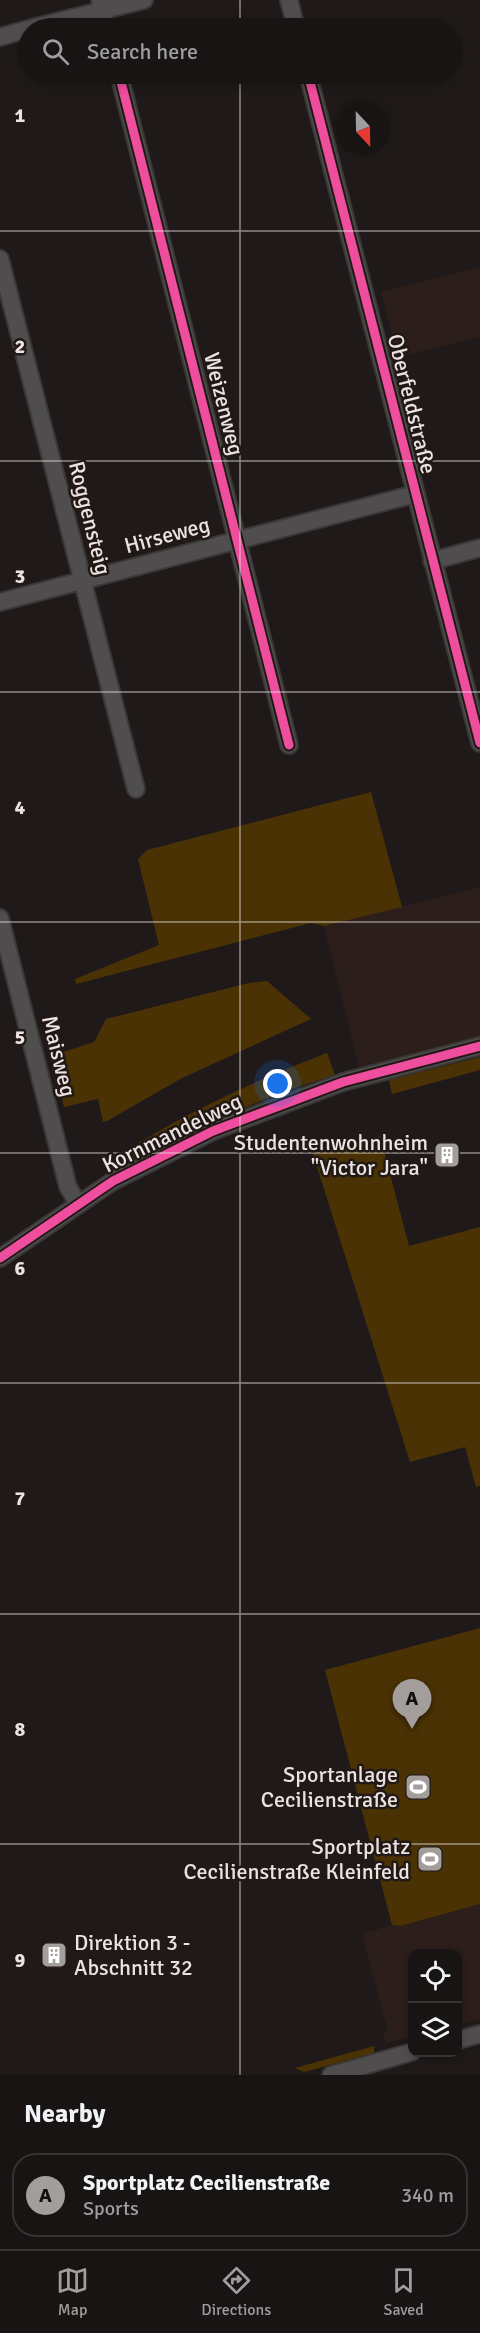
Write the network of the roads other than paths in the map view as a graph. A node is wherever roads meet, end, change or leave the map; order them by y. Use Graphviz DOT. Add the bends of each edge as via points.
graph roads {
  1 [pos="144,0"];
  2 [pos="289,0"];
  3 [pos="101,5"];
  4 [pos="63,18"];
  5 [pos="294,18"];
  6 [pos="18,32"];
  7 [pos="0,37"];
  8 [pos="122,84"];
  9 [pos="311,84"];
  10 [pos="0,259"];
  11 [pos="415,494"];
  12 [pos="238,539"];
  13 [pos="480,548"];
  14 [pos="432,561"];
  15 [pos="83,581"];
  16 [pos="0,602"];
  17 [pos="480,743"];
  18 [pos="289,746"];
  19 [pos="136,789"];
  20 [pos="0,918"];
  21 [pos="480,1046"];
  22 [pos="78,1204"];
  23 [pos="0,1258"];
  24 [pos="480,2034"];
  25 [pos="462,2039"];
  26 [pos="408,2053"];
  27 [pos="361,2071"];
  28 [pos="331,2075"];
  1 -- 3 [label="street"];
  2 -- 5 [label="street"];
  3 -- 4 [label="street"];
  6 -- 7 [label="street"];
  8 -- 12 [label="street, Weizenweg"];
  9 -- 11 [label="street, Oberfeldstraße"];
  10 -- 15 [label="street, Roggensteig"];
  11 -- 12 [label="street, Hirseweg"];
  11 -- 14 [label="street, Oberfeldstraße"];
  12 -- 15 [label="street, Hirseweg"];
  12 -- 18 [label="street, Weizenweg"];
  13 -- 14 [label="street"];
  14 -- 17 [label="street, Oberfeldstraße"];
  15 -- 16 [label="street, Hirseweg"];
  15 -- 19 [label="street, Roggensteig"];
  20 -- 22 [label="street, Maisweg" via="68,1186"];
  21 -- 22 [label="street, Kornmandelweg" via="343,1082 273,1107 178,1147"];
  22 -- 23 [label="street, Kornmandelweg"];
  24 -- 25 [label="street"];
  26 -- 27 [label="street"];
  27 -- 28 [label="street"];
}
